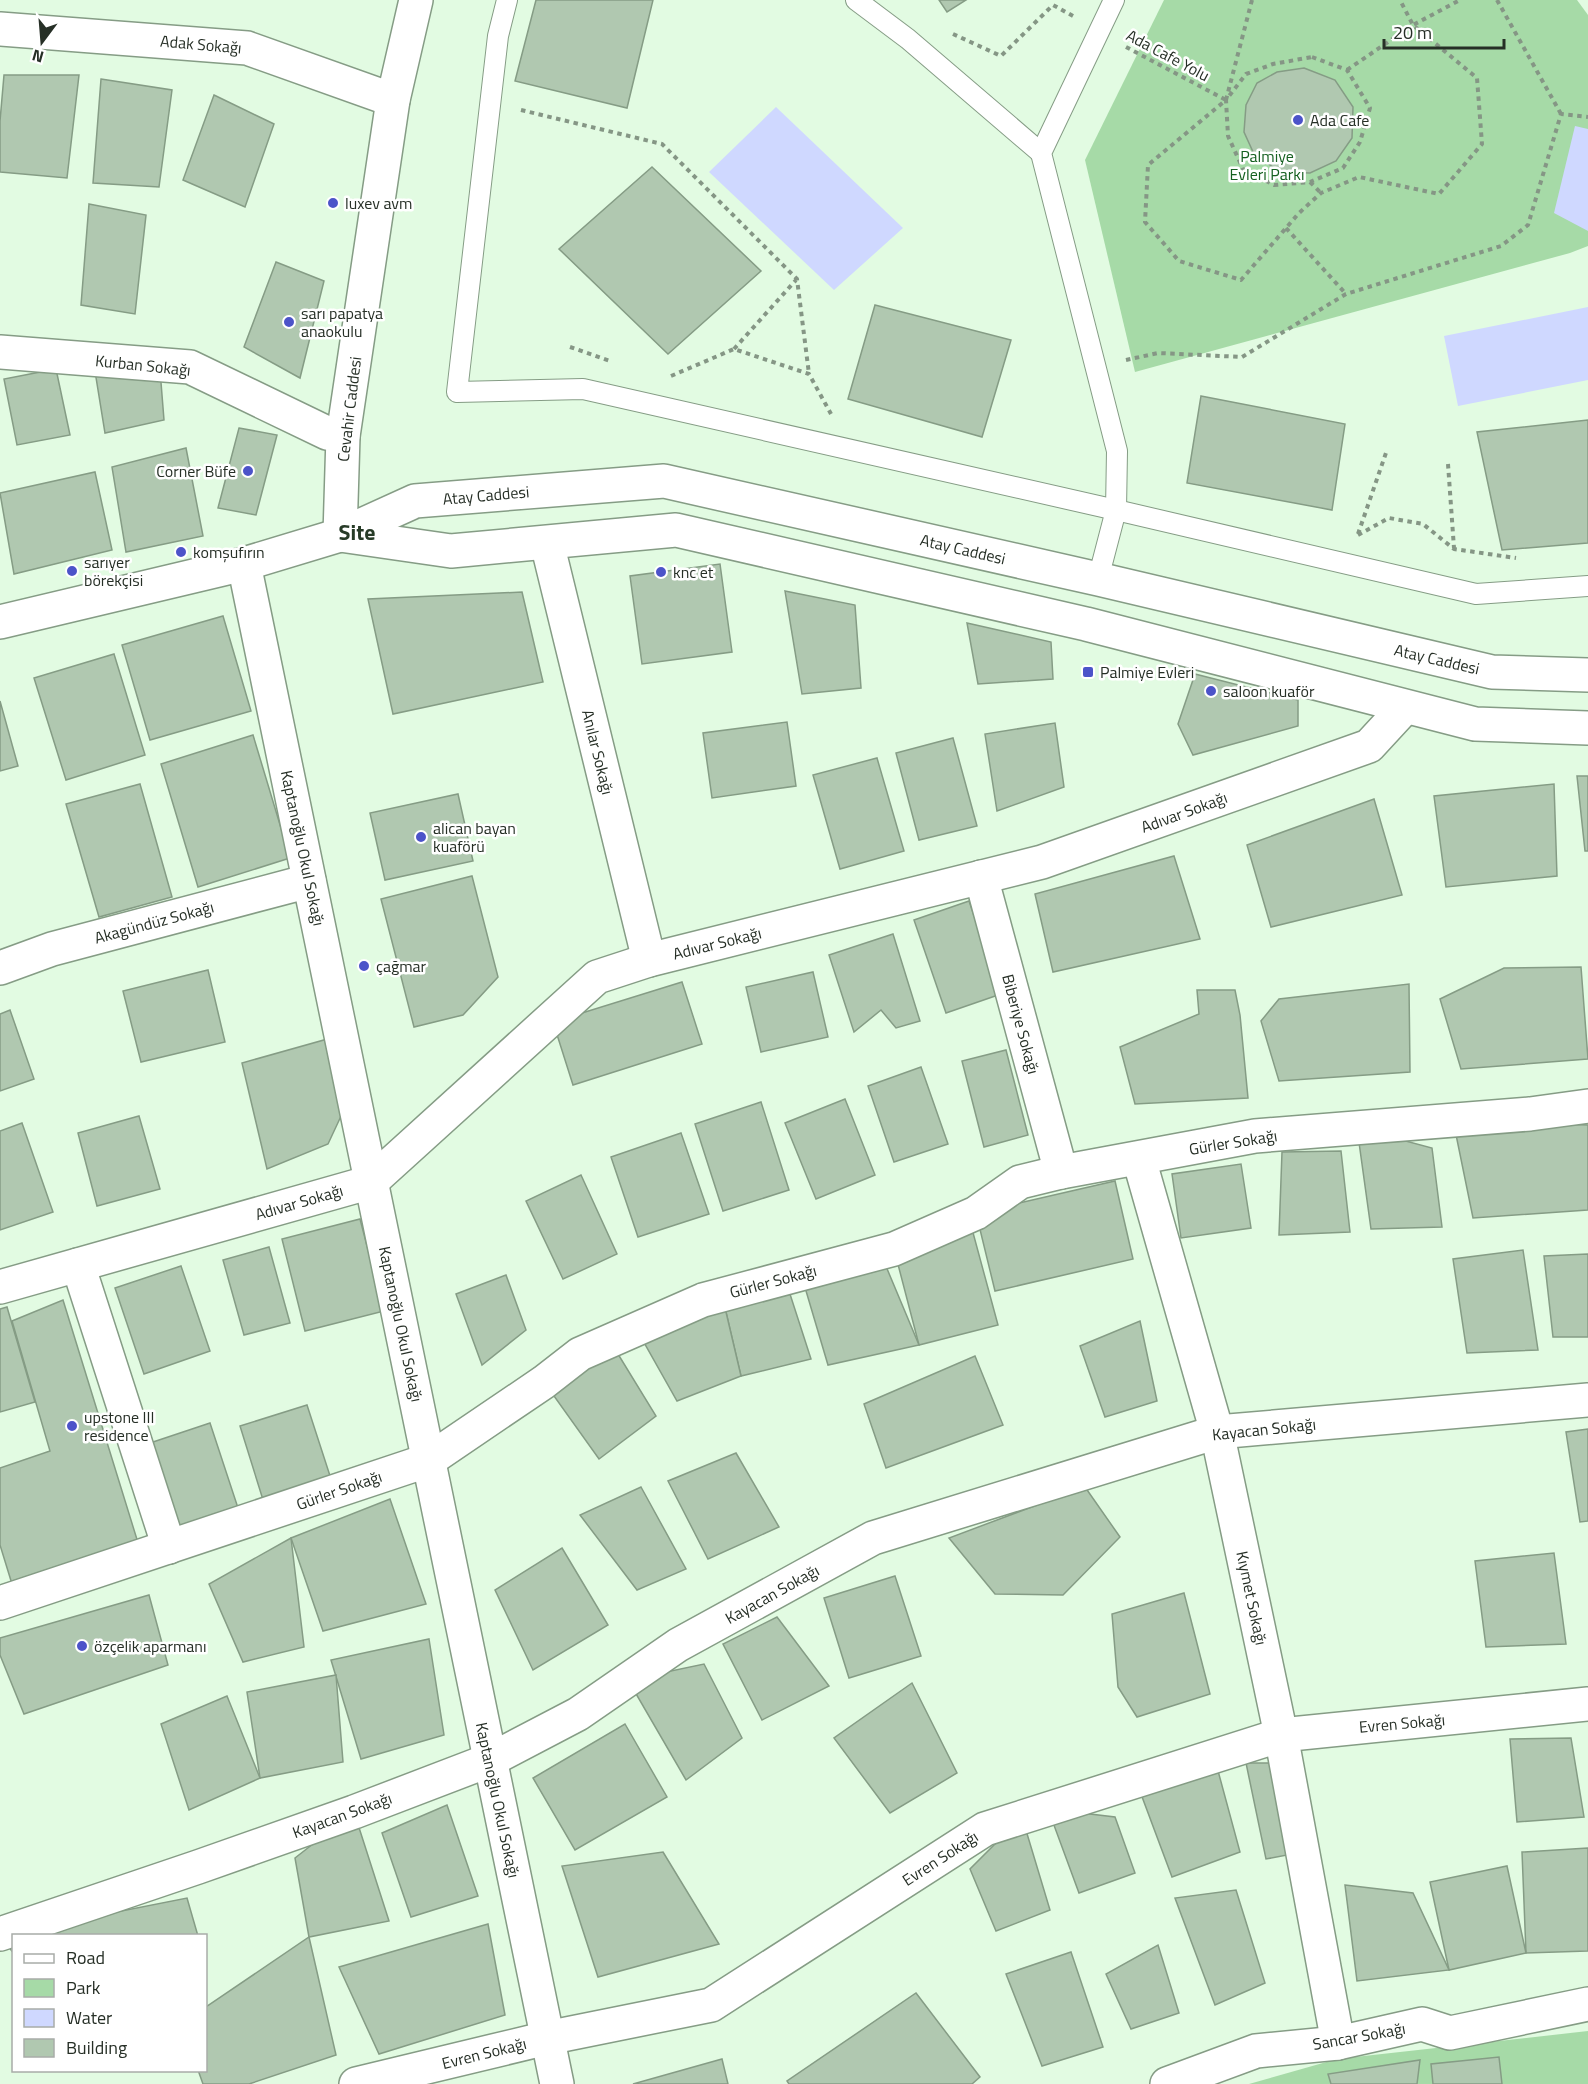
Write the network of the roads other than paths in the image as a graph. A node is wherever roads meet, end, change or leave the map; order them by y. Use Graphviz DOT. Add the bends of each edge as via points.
graph roads {
  1 [pos="416,0"];
  2 [pos="507,0"];
  3 [pos="856,0"];
  4 [pos="1114,0"];
  5 [pos="0,29"];
  6 [pos="393,100"];
  7 [pos="1041,153"];
  8 [pos="0,352"];
  9 [pos="343,436"];
  10 [pos="1116,510"];
  11 [pos="340,535"];
  12 [pos="547,543"];
  13 [pos="244,564"];
  14 [pos="1098,579"];
  15 [pos="1588,586"];
  16 [pos="0,622"];
  17 [pos="1086,624"];
  18 [pos="1588,675"];
  19 [pos="1405,707"];
  20 [pos="1588,728"];
  21 [pos="981,877"];
  22 [pos="309,881"];
  23 [pos="649,960"];
  24 [pos="0,968"];
  25 [pos="1588,1106"];
  26 [pos="1139,1159"];
  27 [pos="1061,1172"];
  28 [pos="371,1182"];
  29 [pos="78,1265"];
  30 [pos="0,1287"];
  31 [pos="1588,1400"];
  32 [pos="1217,1432"];
  33 [pos="429,1460"];
  34 [pos="169,1547"];
  35 [pos="0,1603"];
  36 [pos="1588,1704"];
  37 [pos="1281,1735"];
  38 [pos="490,1760"];
  39 [pos="0,1934"];
  40 [pos="1588,2004"];
  41 [pos="547,2038"];
  42 [pos="1338,2043"];
  43 [pos="356,2084"];
  44 [pos="557,2084"];
  45 [pos="1167,2084"];
  1 -- 6 [label="street, Cevahir Caddesi"];
  2 -- 10 [label="lane" via="498,36 457,392 583,389"];
  3 -- 7 [label="lane" via="908,39"];
  4 -- 7 [label="lane"];
  5 -- 6 [label="street, Adak Sokağı" via="247,48"];
  6 -- 9 [label="street, Cevahir Caddesi"];
  7 -- 10 [label="lane" via="1117,451"];
  8 -- 9 [label="street, Kurban Sokağı" via="190,367 327,433"];
  9 -- 11 [label="street, Cevahir Caddesi"];
  10 -- 14 [label="lane"];
  10 -- 15 [label="lane" via="1476,594"];
  11 -- 12 [label="street, Atay Caddesi" via="451,551"];
  11 -- 13 [label="street, Atay Caddesi"];
  11 -- 14 [label="street, Atay Caddesi" via="415,501 664,481"];
  12 -- 17 [label="street, Atay Caddesi" via="676,530"];
  12 -- 23 [label="street, Anılar Sokağı"];
  13 -- 16 [label="street, Atay Caddesi"];
  13 -- 22 [label="street, Kaptanoğlu Okul Sokağı"];
  14 -- 17 [label="street"];
  14 -- 18 [label="street, Atay Caddesi" via="1492,672"];
  17 -- 19 [label="street, Atay Caddesi"];
  19 -- 20 [label="street, Atay Caddesi" via="1475,724"];
  19 -- 21 [label="street, Adıvar Sokağı" via="1369,746 1042,862"];
  21 -- 23 [label="street, Adıvar Sokağı"];
  21 -- 27 [label="street, Biberiye Sokağı"];
  22 -- 24 [label="street, Akagündüz Sokağı" via="52,949"];
  22 -- 28 [label="street, Kaptanoğlu Okul Sokağı"];
  23 -- 28 [label="street, Adıvar Sokağı" via="597,977"];
  25 -- 26 [label="street, Gürler Sokağı" via="1255,1136"];
  26 -- 27 [label="street, Gürler Sokağı"];
  26 -- 32 [label="street, Kıymet Sokağı"];
  27 -- 33 [label="street, Gürler Sokağı" via="1020,1182 976,1213 894,1249 703,1300 580,1354"];
  28 -- 29 [label="street, Adıvar Sokağı"];
  28 -- 33 [label="street, Kaptanoğlu Okul Sokağı"];
  29 -- 30 [label="street, Adıvar Sokağı"];
  29 -- 34 [label="street"];
  31 -- 32 [label="street, Kayacan Sokağı"];
  32 -- 37 [label="street, Kıymet Sokağı"];
  32 -- 38 [label="street, Kayacan Sokağı" via="873,1538 678,1645 578,1714"];
  33 -- 34 [label="street, Gürler Sokağı"];
  33 -- 38 [label="street, Kaptanoğlu Okul Sokağı"];
  34 -- 35 [label="street, Gürler Sokağı"];
  36 -- 37 [label="street, Evren Sokağı"];
  37 -- 41 [label="street, Evren Sokağı" via="985,1829 711,2005"];
  37 -- 42 [label="street, Kıymet Sokağı"];
  38 -- 39 [label="street, Kayacan Sokağı"];
  38 -- 41 [label="street, Kaptanoğlu Okul Sokağı"];
  40 -- 42 [label="street, Sancar Sokağı" via="1450,2033 1422,2024"];
  41 -- 43 [label="street, Evren Sokağı"];
  41 -- 44 [label="street, Kaptanoğlu Okul Sokağı"];
  42 -- 45 [label="street, Sancar Sokağı" via="1256,2051"];
}
